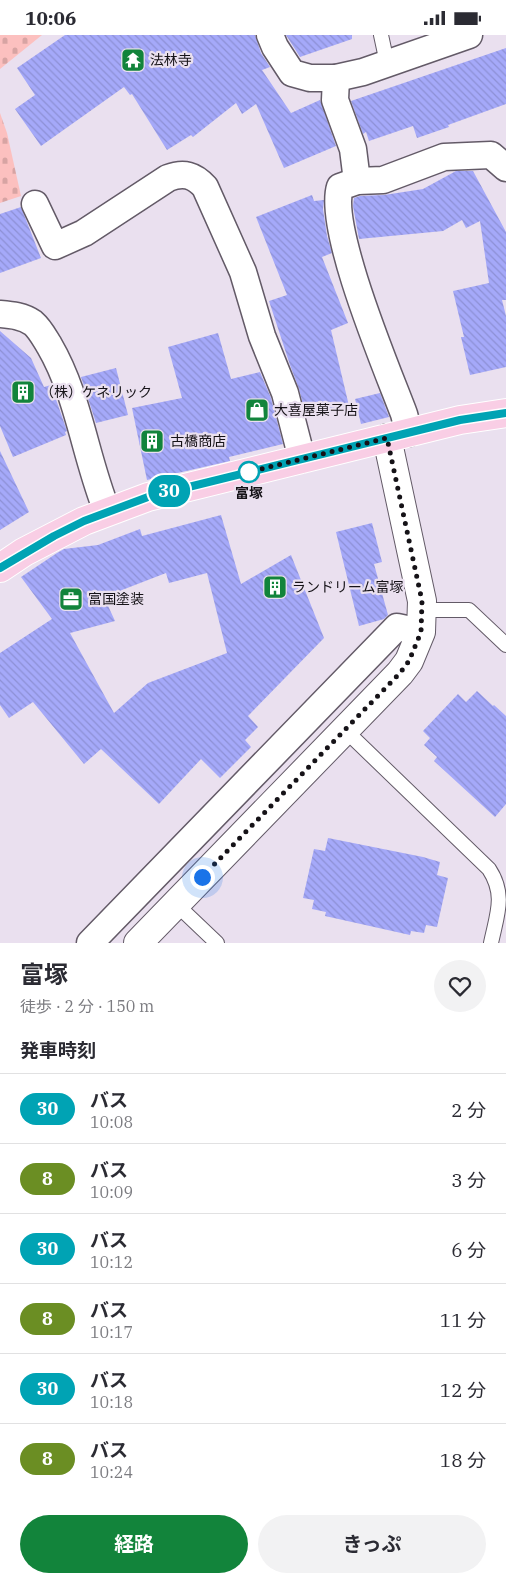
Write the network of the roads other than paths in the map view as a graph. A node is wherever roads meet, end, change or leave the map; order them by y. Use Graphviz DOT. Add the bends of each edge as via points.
graph roads {
  1 [pos="270,35"];
  2 [pos="381,35"];
  3 [pos="469,35"];
  4 [pos="387,63"];
  5 [pos="336,78"];
  6 [pos="506,168"];
  7 [pos="357,181"];
  8 [pos="36,204"];
  9 [pos="0,314"];
  10 [pos="506,413"];
  11 [pos="398,435"];
  12 [pos="302,459"];
  13 [pos="107,511"];
  14 [pos="0,567"];
  15 [pos="422,621"];
  16 [pos="506,645"];
  17 [pos="345,730"];
  18 [pos="176,904"];
  19 [pos="90,943"];
  20 [pos="138,943"];
  21 [pos="217,943"];
  22 [pos="490,943"];
  1 -- 5 [label="street" via="274,47 292,73 310,78"];
  2 -- 4 [label="lane"];
  3 -- 4 [label="street"];
  4 -- 5 [label="street"];
  5 -- 7 [label="street" via="335,100 353,149"];
  6 -- 7 [label="street" via="491,155 444,157 383,180"];
  7 -- 11 [label="street" via="340,187 341,229 359,293 404,414"];
  8 -- 12 [label="street" via="55,246 84,233 168,178 178,174 198,179 205,187 243,272 258,325 285,393"];
  9 -- 13 [label="street" via="22,317 33,323 58,362 69,387"];
  10 -- 11 [label="main road"];
  11 -- 12 [label="main road"];
  11 -- 15 [label="street"];
  12 -- 13 [label="main road" via="148,497"];
  13 -- 14 [label="main road"];
  15 -- 16 [label="lane" via="469,609"];
  15 -- 17 [label="street" via="409,661"];
  15 -- 19 [label="street" via="397,627"];
  17 -- 18 [label="street"];
  17 -- 22 [label="lane" via="496,879 500,892"];
  18 -- 20 [label="street"];
  18 -- 21 [label="lane"];
}
